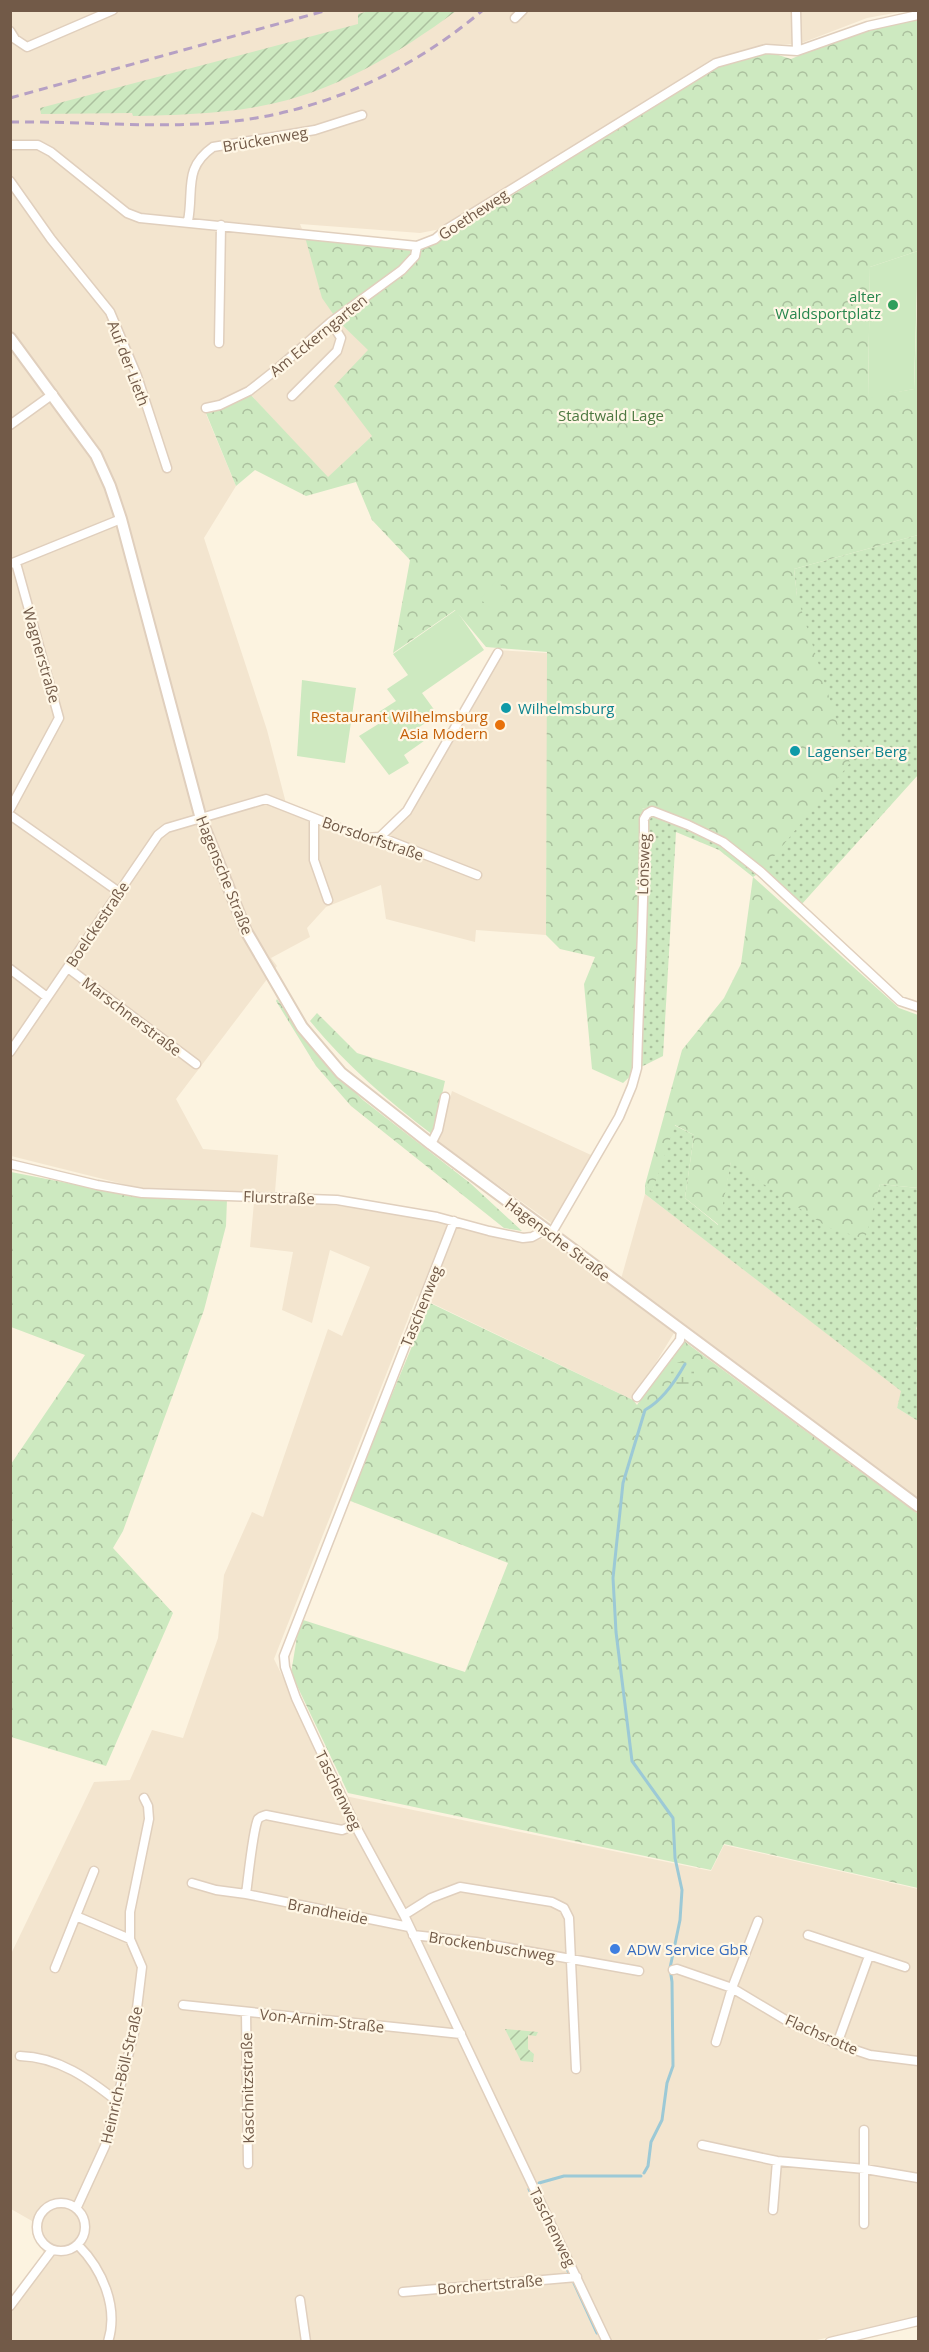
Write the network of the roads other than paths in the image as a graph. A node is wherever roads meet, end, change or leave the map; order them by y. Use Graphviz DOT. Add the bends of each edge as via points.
graph roads {
  1 [pos="113,10"];
  2 [pos="523,10"];
  3 [pos="796,10"];
  4 [pos="918,15"];
  5 [pos="515,18"];
  6 [pos="10,31"];
  7 [pos="797,51"];
  8 [pos="362,115"];
  9 [pos="10,145"];
  10 [pos="10,181"];
  11 [pos="188,222"];
  12 [pos="221,225"];
  13 [pos="417,246"];
  14 [pos="331,322"];
  15 [pos="10,338"];
  16 [pos="219,343"];
  17 [pos="53,394"];
  18 [pos="292,396"];
  19 [pos="206,408"];
  20 [pos="10,425"];
  21 [pos="167,468"];
  22 [pos="121,519"];
  23 [pos="13,563"];
  24 [pos="498,653"];
  25 [pos="10,809"];
  26 [pos="10,815"];
  27 [pos="314,818"];
  28 [pos="201,819"];
  29 [pos="380,837"];
  30 [pos="477,875"];
  31 [pos="119,892"];
  32 [pos="328,900"];
  33 [pos="68,968"];
  34 [pos="10,969"];
  35 [pos="47,997"];
  36 [pos="918,1007"];
  37 [pos="10,1052"];
  38 [pos="196,1064"];
  39 [pos="445,1097"];
  40 [pos="431,1144"];
  41 [pos="10,1164"];
  42 [pos="454,1221"];
  43 [pos="548,1232"];
  44 [pos="681,1331"];
  45 [pos="637,1397"];
  46 [pos="918,1506"];
  47 [pos="144,1798"];
  48 [pos="356,1825"];
  49 [pos="94,1871"];
  50 [pos="192,1883"];
  51 [pos="246,1894"];
  52 [pos="404,1915"];
  53 [pos="76,1916"];
  54 [pos="758,1921"];
  55 [pos="411,1931"];
  56 [pos="808,1935"];
  57 [pos="130,1939"];
  58 [pos="869,1956"];
  59 [pos="571,1958"];
  60 [pos="905,1967"];
  61 [pos="55,1968"];
  62 [pos="673,1970"];
  63 [pos="639,1971"];
  64 [pos="732,1988"];
  65 [pos="183,2005"];
  66 [pos="246,2013"];
  67 [pos="461,2034"];
  68 [pos="716,2042"];
  69 [pos="837,2044"];
  70 [pos="20,2056"];
  71 [pos="918,2061"];
  72 [pos="576,2069"];
  73 [pos="118,2102"];
  74 [pos="864,2130"];
  75 [pos="702,2145"];
  76 [pos="777,2161"];
  77 [pos="248,2164"];
  78 [pos="866,2169"];
  79 [pos="918,2178"];
  80 [pos="77,2207"];
  81 [pos="773,2210"];
  82 [pos="864,2224"];
  83 [pos="78,2245"];
  84 [pos="52,2250"];
  85 [pos="577,2277"];
  86 [pos="403,2292"];
  87 [pos="300,2300"];
  88 [pos="10,2306"];
  89 [pos="918,2321"];
  90 [pos="108,2342"];
  91 [pos="306,2342"];
  92 [pos="608,2342"];
  93 [pos="830,2342"];
  1 -- 6 [label="street" via="27,47"];
  2 -- 5 [label="street"];
  3 -- 7 [label="street"];
  4 -- 7 [label="street, Goetheweg" via="868,26"];
  7 -- 13 [label="street, Goetheweg" via="766,49 716,63 435,239"];
  8 -- 11 [label="street, Brückenweg" via="315,130 213,147 192,169"];
  9 -- 11 [label="street" via="38,145 51,152 127,213 140,218"];
  10 -- 21 [label="street, Auf der Lieth" via="110,312 137,376"];
  11 -- 12 [label="street"];
  12 -- 13 [label="street"];
  12 -- 16 [label="street"];
  13 -- 14 [label="street, Am Eckerngarten" via="415,256 402,270"];
  14 -- 18 [label="street" via="341,338 337,351"];
  14 -- 19 [label="street, Am Eckerngarten" via="249,391"];
  15 -- 17 [label="street, Hagensche Straße"];
  17 -- 20 [label="street"];
  17 -- 22 [label="street, Hagensche Straße" via="96,455"];
  22 -- 23 [label="street"];
  22 -- 28 [label="street, Hagensche Straße"];
  23 -- 25 [label="street, Wagnerstraße" via="59,718"];
  24 -- 29 [label="street" via="407,811"];
  26 -- 31 [label="street"];
  27 -- 28 [label="street, Borsdorfstraße" via="266,799"];
  27 -- 29 [label="street, Borsdorfstraße" via="365,838"];
  27 -- 32 [label="street" via="314,860"];
  28 -- 31 [label="street, Boelckestraße" via="162,830"];
  28 -- 40 [label="street, Hagensche Straße" via="246,931 302,1027 341,1072"];
  29 -- 30 [label="street, Borsdorfstraße"];
  31 -- 33 [label="street, Boelckestraße"];
  33 -- 35 [label="street, Boelckestraße"];
  33 -- 38 [label="street, Marschnerstraße"];
  34 -- 35 [label="street"];
  35 -- 37 [label="street, Boelckestraße"];
  36 -- 43 [label="street, Lönsweg" via="900,1002 761,872 723,842 652,811 646,814 637,1068 619,1117"];
  39 -- 40 [label="street"];
  40 -- 43 [label="street, Hagensche Straße"];
  41 -- 42 [label="street, Flurstraße" via="142,1193 337,1200"];
  42 -- 43 [label="street, Flurstraße" via="523,1238"];
  42 -- 48 [label="street, Taschenweg" via="284,1656 296,1698"];
  43 -- 44 [label="street, Hagensche Straße"];
  44 -- 45 [label="street" via="680,1340"];
  44 -- 46 [label="street, Hagensche Straße"];
  47 -- 57 [label="street, Heinrich-Böll-Straße" via="149,1819 133,1888"];
  48 -- 51 [label="street" via="342,1830 262,1816 258,1820"];
  48 -- 52 [label="street, Taschenweg"];
  49 -- 53 [label="street"];
  50 -- 51 [label="street, Brandheide"];
  51 -- 55 [label="street, Brandheide"];
  52 -- 55 [label="street, Taschenweg"];
  52 -- 59 [label="street, Brockenbuschweg" via="460,1887 552,1902 564,1908 569,1918"];
  53 -- 57 [label="street"];
  53 -- 61 [label="street"];
  54 -- 64 [label="street"];
  55 -- 59 [label="street, Brockenbuschweg"];
  55 -- 67 [label="street, Taschenweg"];
  56 -- 58 [label="street"];
  57 -- 73 [label="street, Heinrich-Böll-Straße" via="142,1967 134,2033"];
  58 -- 60 [label="street"];
  58 -- 69 [label="street"];
  59 -- 63 [label="street"];
  59 -- 72 [label="street, Brockenbuschweg"];
  62 -- 64 [label="street, Flachsrotte"];
  64 -- 68 [label="street"];
  64 -- 69 [label="street, Flachsrotte" via="789,2022"];
  65 -- 66 [label="street, Von-Arnim-Straße"];
  66 -- 67 [label="street, Von-Arnim-Straße"];
  66 -- 77 [label="street, Kaschnitzstraße"];
  67 -- 85 [label="street, Taschenweg"];
  69 -- 71 [label="street, Flachsrotte" via="870,2055"];
  70 -- 73 [label="street" via="52,2061 82,2074"];
  73 -- 80 [label="street, Heinrich-Böll-Straße" via="105,2146"];
  74 -- 78 [label="street"];
  75 -- 76 [label="street"];
  76 -- 78 [label="street"];
  76 -- 81 [label="street"];
  78 -- 79 [label="street"];
  78 -- 82 [label="street"];
  80 -- 83 [label="street" via="85,2225"];
  80 -- 84 [label="street" via="58,2204 40,2213 40,2238"];
  83 -- 84 [label="street" via="65,2251"];
  83 -- 90 [label="street" via="95,2264 107,2289 111,2332"];
  84 -- 88 [label="street"];
  85 -- 86 [label="street, Borchertstraße"];
  85 -- 92 [label="street, Taschenweg"];
  87 -- 91 [label="street"];
  89 -- 93 [label="street"];
}
